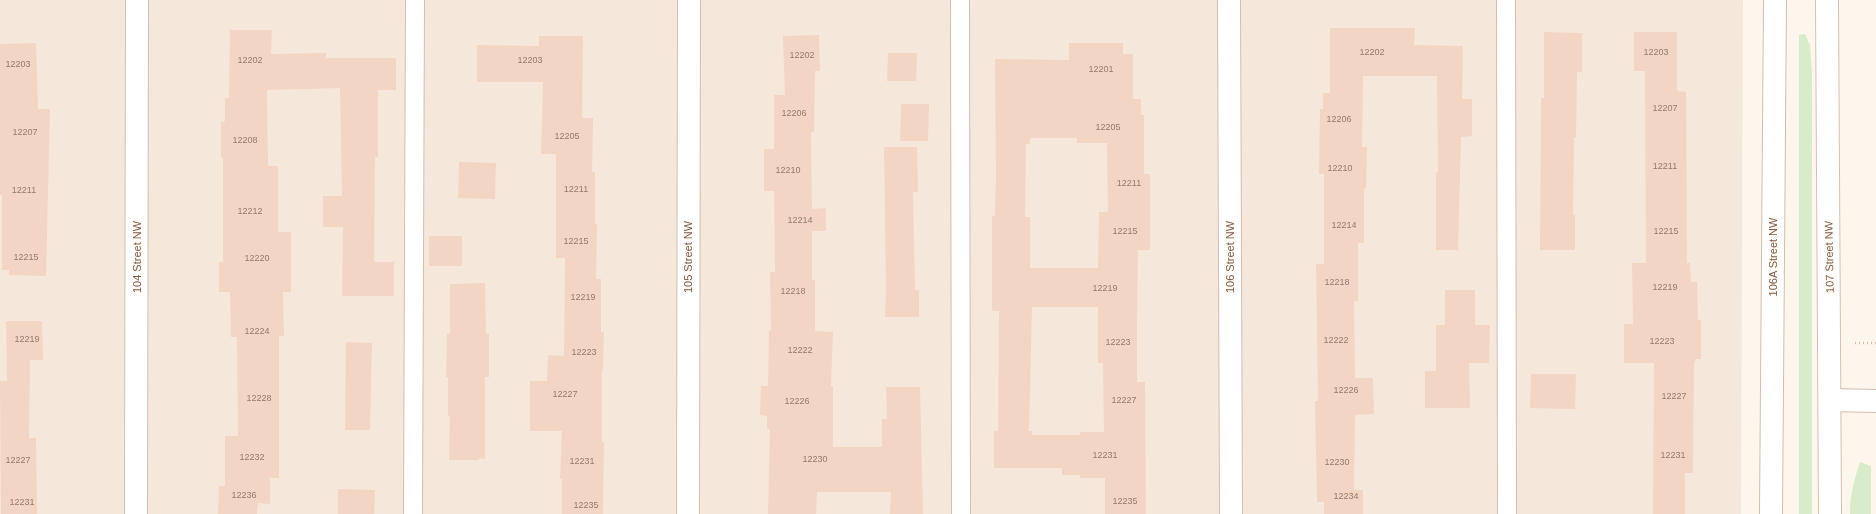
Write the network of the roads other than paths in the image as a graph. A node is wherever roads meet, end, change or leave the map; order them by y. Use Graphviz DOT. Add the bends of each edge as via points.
graph roads {
  1 [pos="137,0"];
  2 [pos="415,0"];
  3 [pos="689,0"];
  4 [pos="960,0"];
  5 [pos="1229,0"];
  6 [pos="1506,0"];
  7 [pos="1775,0"];
  8 [pos="1827,0"];
  9 [pos="1830,400"];
  10 [pos="1876,401"];
  11 [pos="136,514"];
  12 [pos="413,514"];
  13 [pos="688,514"];
  14 [pos="961,514"];
  15 [pos="1231,514"];
  16 [pos="1507,514"];
  17 [pos="1771,514"];
  18 [pos="1830,514"];
  1 -- 11 [label="street, 104 Street NW"];
  2 -- 12 [label="lane"];
  3 -- 13 [label="street, 105 Street NW"];
  4 -- 14 [label="lane"];
  5 -- 15 [label="street, 106 Street NW"];
  6 -- 16 [label="lane"];
  7 -- 17 [label="street, 106A Street NW"];
  8 -- 9 [label="street, 107 Street NW"];
  9 -- 10 [label="street"];
  9 -- 18 [label="street, 107 Street NW"];
}
